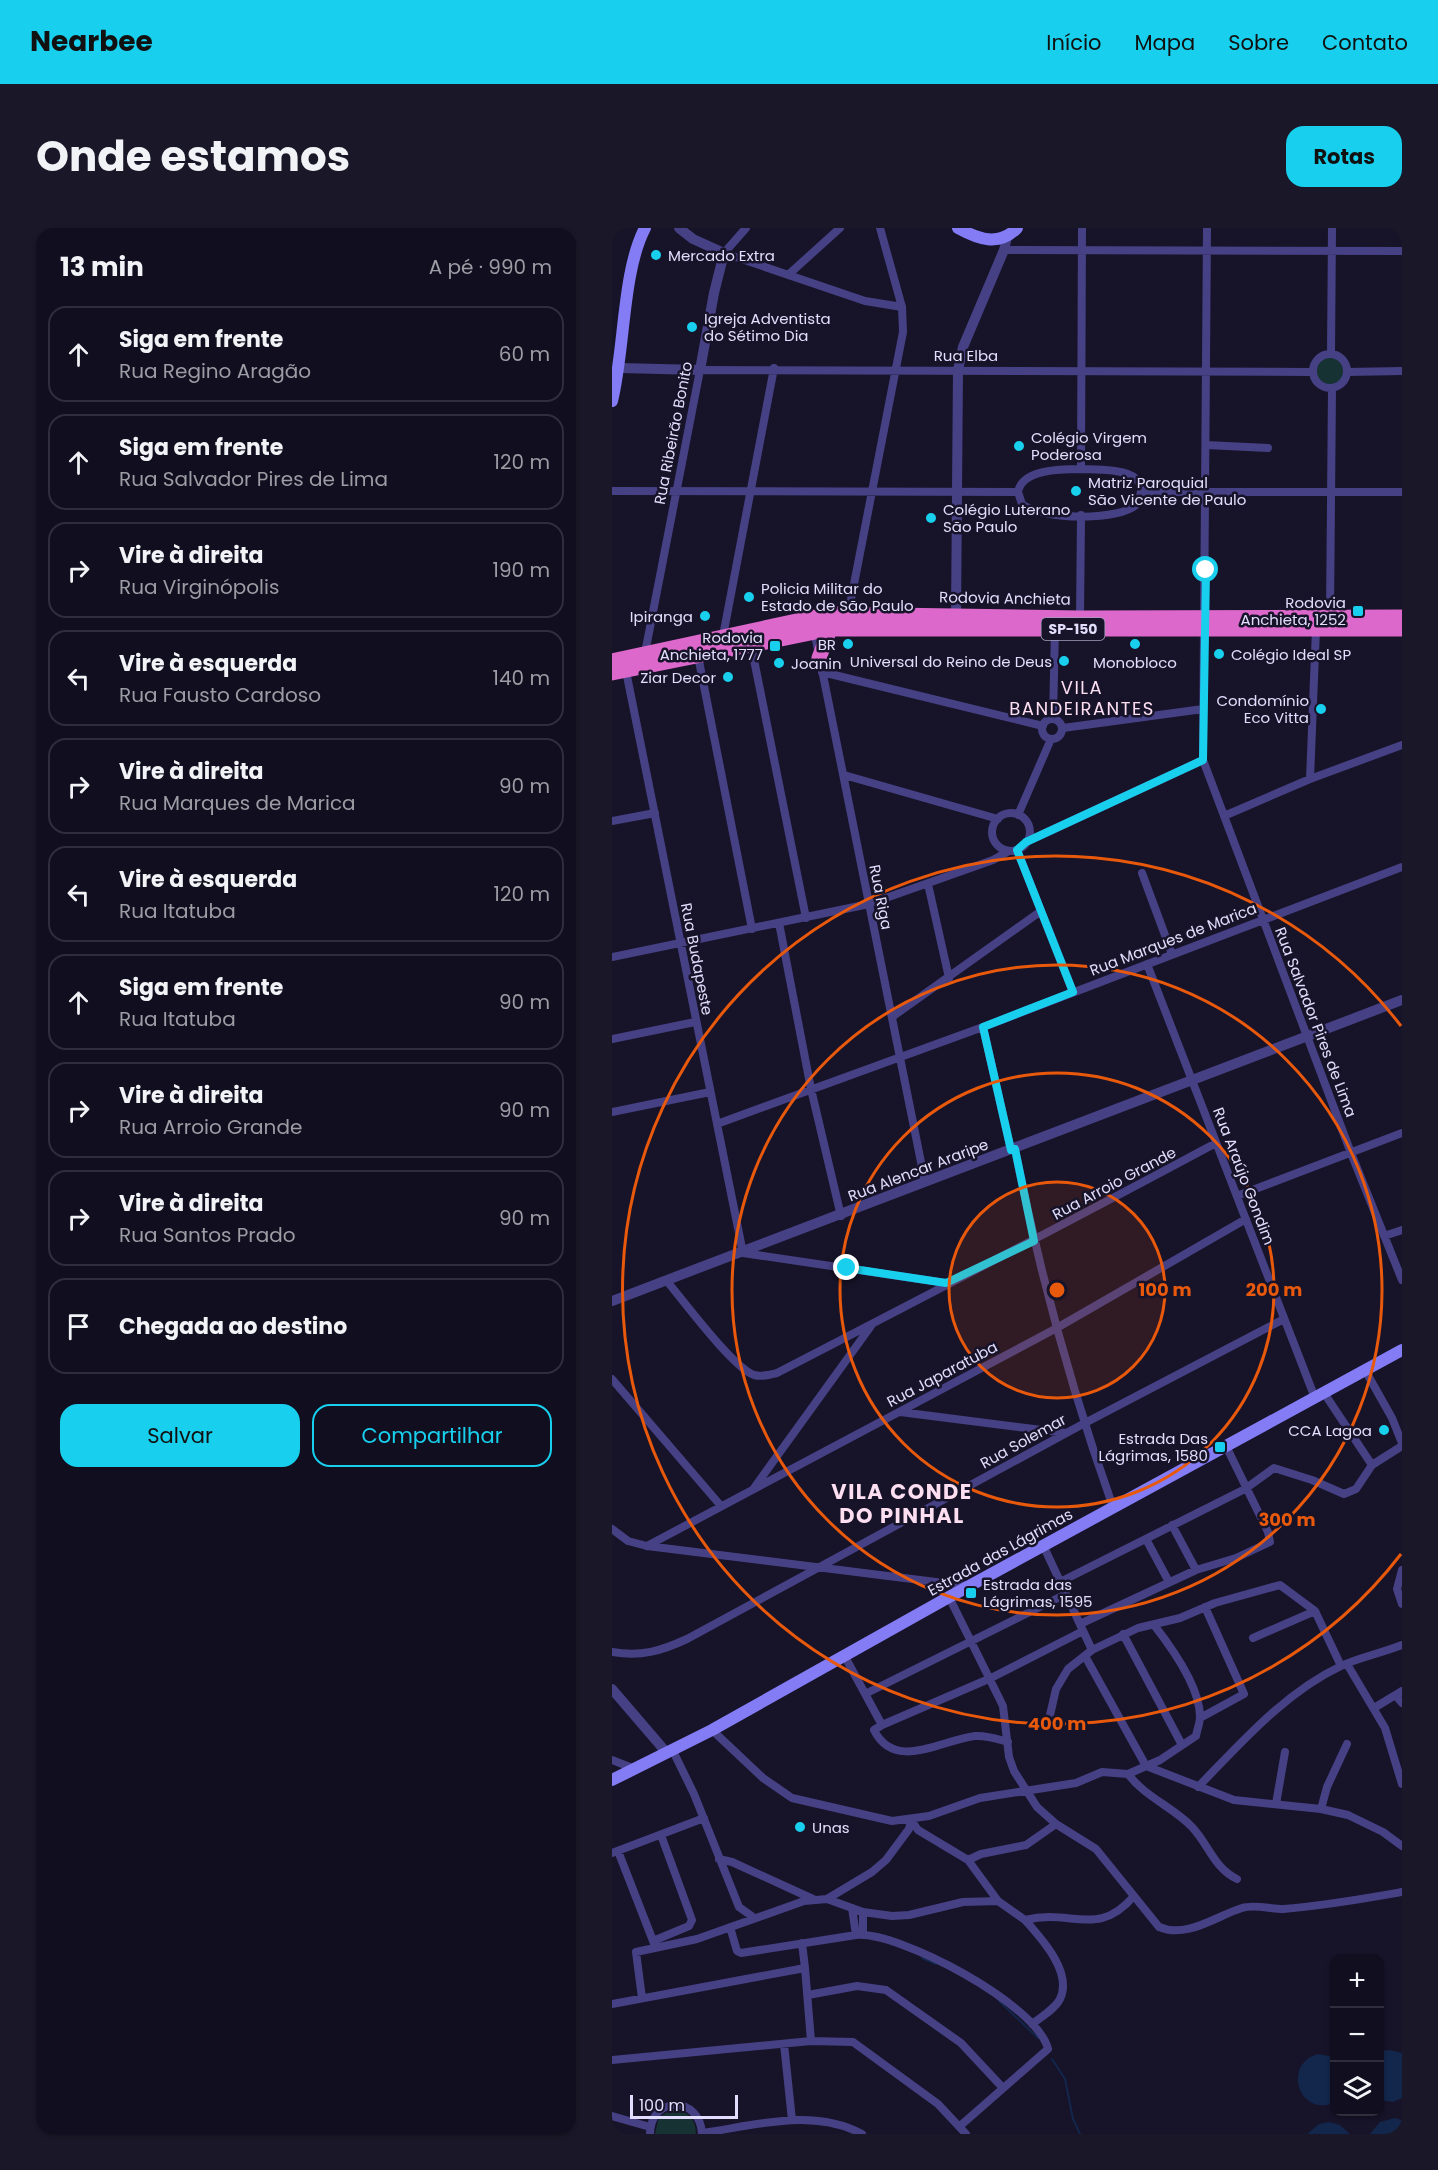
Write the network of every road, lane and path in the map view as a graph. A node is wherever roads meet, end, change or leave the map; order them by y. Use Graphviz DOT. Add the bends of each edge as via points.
graph roads {
  1 [pos="645,228"];
  2 [pos="679,228"];
  3 [pos="746,228"];
  4 [pos="840,228"];
  5 [pos="880,228"];
  6 [pos="958,228"];
  7 [pos="974,228"];
  8 [pos="1017,228"];
  9 [pos="1082,228"];
  10 [pos="1207,228"];
  11 [pos="1332,228"];
  12 [pos="1008,232"];
  13 [pos="1004,250"];
  14 [pos="1081,250"];
  15 [pos="1332,251"];
  16 [pos="1402,251"];
  17 [pos="1207,252"];
  18 [pos="724,253"];
  19 [pos="788,275"];
  20 [pos="902,307"];
  21 [pos="1331,354"];
  22 [pos="620,368"];
  23 [pos="774,368"];
  24 [pos="700,370"];
  25 [pos="896,370"];
  26 [pos="958,370"];
  27 [pos="1080,371"];
  28 [pos="1402,371"];
  29 [pos="1312,372"];
  30 [pos="1347,372"];
  31 [pos="1206,373"];
  32 [pos="614,384"];
  33 [pos="1332,388"];
  34 [pos="612,400"];
  35 [pos="1206,445"];
  36 [pos="1268,447"];
  37 [pos="1081,469"];
  38 [pos="612,491"];
  39 [pos="676,492"];
  40 [pos="873,492"];
  41 [pos="1018,492"];
  42 [pos="1141,492"];
  43 [pos="1205,492"];
  44 [pos="1402,492"];
  45 [pos="749,493"];
  46 [pos="957,493"];
  47 [pos="1332,493"];
  48 [pos="1081,515"];
  49 [pos="848,615"];
  50 [pos="956,615"];
  51 [pos="1330,615"];
  52 [pos="1402,617"];
  53 [pos="1080,618"];
  54 [pos="1206,623"];
  55 [pos="813,624"];
  56 [pos="1055,628"];
  57 [pos="830,629"];
  58 [pos="1316,629"];
  59 [pos="1402,629"];
  60 [pos="723,636"];
  61 [pos="751,645"];
  62 [pos="645,653"];
  63 [pos="698,656"];
  64 [pos="612,661"];
  65 [pos="820,665"];
  66 [pos="619,672"];
  67 [pos="1203,709"];
  68 [pos="1053,719"];
  69 [pos="1043,726"];
  70 [pos="1063,728"];
  71 [pos="1051,740"];
  72 [pos="1402,745"];
  73 [pos="1203,760"];
  74 [pos="844,775"];
  75 [pos="1310,779"];
  76 [pos="655,813"];
  77 [pos="1018,815"];
  78 [pos="1224,816"];
  79 [pos="998,819"];
  80 [pos="612,821"];
  81 [pos="1026,842"];
  82 [pos="1013,850"];
  83 [pos="1402,867"];
  84 [pos="1142,873"];
  85 [pos="928,884"];
  86 [pos="869,904"];
  87 [pos="1041,911"];
  88 [pos="806,918"];
  89 [pos="1263,919"];
  90 [pos="779,923"];
  91 [pos="752,929"];
  92 [pos="680,944"];
  93 [pos="1172,954"];
  94 [pos="612,957"];
  95 [pos="1147,964"];
  96 [pos="949,978"];
  97 [pos="1073,992"];
  98 [pos="1402,1000"];
  99 [pos="892,1017"];
  100 [pos="695,1022"];
  101 [pos="983,1027"];
  102 [pos="1307,1035"];
  103 [pos="612,1039"];
  104 [pos="901,1057"];
  105 [pos="1194,1081"];
  106 [pos="811,1089"];
  107 [pos="710,1092"];
  108 [pos="612,1112"];
  109 [pos="717,1124"];
  110 [pos="1402,1133"];
  111 [pos="1216,1143"];
  112 [pos="1013,1149"];
  113 [pos="1351,1153"];
  114 [pos="925,1182"];
  115 [pos="1237,1196"];
  116 [pos="841,1216"];
  117 [pos="1246,1219"];
  118 [pos="1402,1230"];
  119 [pos="1384,1236"];
  120 [pos="1034,1241"];
  121 [pos="743,1253"];
  122 [pos="1402,1279"];
  123 [pos="666,1280"];
  124 [pos="946,1283"];
  125 [pos="612,1301"];
  126 [pos="1284,1319"];
  127 [pos="874,1323"];
  128 [pos="1055,1329"];
  129 [pos="1402,1350"];
  130 [pos="1365,1371"];
  131 [pos="612,1378"];
  132 [pos="1320,1396"];
  133 [pos="900,1412"];
  134 [pos="1083,1424"];
  135 [pos="1067,1433"];
  136 [pos="1401,1439"];
  137 [pos="1226,1446"];
  138 [pos="1371,1466"];
  139 [pos="1245,1489"];
  140 [pos="752,1491"];
  141 [pos="721,1506"];
  142 [pos="1113,1507"];
  143 [pos="1173,1525"];
  144 [pos="612,1529"];
  145 [pos="1146,1539"];
  146 [pos="1043,1545"];
  147 [pos="647,1546"];
  148 [pos="820,1568"];
  149 [pos="1196,1570"];
  150 [pos="1402,1570"];
  151 [pos="1060,1582"];
  152 [pos="1169,1582"];
  153 [pos="968,1586"];
  154 [pos="1066,1594"];
  155 [pos="949,1597"];
  156 [pos="1402,1604"];
  157 [pos="1205,1607"];
  158 [pos="1315,1611"];
  159 [pos="1154,1625"];
  160 [pos="1082,1627"];
  161 [pos="1123,1634"];
  162 [pos="1252,1638"];
  163 [pos="970,1641"];
  164 [pos="1402,1645"];
  165 [pos="612,1652"];
  166 [pos="1089,1653"];
  167 [pos="844,1655"];
  168 [pos="1344,1665"];
  169 [pos="991,1678"];
  170 [pos="612,1689"];
  171 [pos="1399,1693"];
  172 [pos="865,1694"];
  173 [pos="1402,1703"];
  174 [pos="1374,1708"];
  175 [pos="1050,1715"];
  176 [pos="1200,1718"];
  177 [pos="882,1725"];
  178 [pos="712,1730"];
  179 [pos="1008,1742"];
  180 [pos="1347,1744"];
  181 [pos="1182,1745"];
  182 [pos="669,1750"];
  183 [pos="1285,1752"];
  184 [pos="612,1760"];
  185 [pos="1146,1766"];
  186 [pos="635,1769"];
  187 [pos="1128,1774"];
  188 [pos="612,1780"];
  189 [pos="1402,1784"];
  190 [pos="1198,1787"];
  191 [pos="1026,1790"];
  192 [pos="1276,1804"];
  193 [pos="1321,1809"];
  194 [pos="704,1818"];
  195 [pos="911,1821"];
  196 [pos="1056,1824"];
  197 [pos="661,1835"];
  198 [pos="1402,1846"];
  199 [pos="615,1852"];
  200 [pos="719,1859"];
  201 [pos="968,1860"];
  202 [pos="1237,1879"];
  203 [pos="1402,1892"];
  204 [pos="1134,1896"];
  205 [pos="813,1899"];
  206 [pos="826,1899"];
  207 [pos="998,1901"];
  208 [pos="852,1908"];
  209 [pos="862,1912"];
  210 [pos="753,1917"];
  211 [pos="1025,1920"];
  212 [pos="730,1927"];
  213 [pos="860,1935"];
  214 [pos="802,1943"];
  215 [pos="654,1944"];
  216 [pos="805,1968"];
  217 [pos="808,1995"];
  218 [pos="642,1998"];
  219 [pos="612,2004"];
  220 [pos="1032,2024"];
  221 [pos="811,2041"];
  222 [pos="784,2044"];
  223 [pos="612,2060"];
  224 [pos="1003,2088"];
  225 [pos="612,2116"];
  226 [pos="792,2120"];
  227 [pos="960,2126"];
  228 [pos="650,2130"];
  229 [pos="702,2134"];
  230 [pos="862,2134"];
  231 [pos="966,2134"];
  1 -- 22 [label="main road" via="635,254"];
  2 -- 18 [label="street"];
  3 -- 18 [label="street, Rua Ribeirão Bonito"];
  4 -- 19 [label="street"];
  5 -- 20 [label="street"];
  6 -- 12 [label="main road" via="987,240"];
  7 -- 12 [label="main road"];
  8 -- 12 [label="main road"];
  9 -- 14 [label="street"];
  10 -- 17 [label="street, Rua Salvador Pires de Lima"];
  11 -- 15 [label="street"];
  12 -- 13 [label="street"];
  13 -- 14 [label="street"];
  13 -- 26 [label="street" via="963,347"];
  14 -- 17 [label="street"];
  14 -- 27 [label="street"];
  15 -- 16 [label="street"];
  15 -- 17 [label="street"];
  15 -- 21 [label="street"];
  17 -- 31 [label="street, Rua Salvador Pires de Lima"];
  18 -- 19 [label="street"];
  18 -- 24 [label="street, Rua Ribeirão Bonito"];
  19 -- 20 [label="street" via="865,301"];
  20 -- 25 [label="street" via="903,332"];
  21 -- 29 [label="street" via="1316,361"];
  21 -- 30 [label="street" via="1344,362"];
  22 -- 24 [label="street, Rua Elba"];
  22 -- 32 [label="main road"];
  23 -- 24 [label="street, Rua Elba"];
  23 -- 25 [label="street, Rua Elba"];
  23 -- 45 [label="street"];
  24 -- 39 [label="street, Rua Ribeirão Bonito"];
  25 -- 26 [label="street, Rua Elba"];
  25 -- 40 [label="street"];
  26 -- 27 [label="street, Rua Elba"];
  26 -- 46 [label="street"];
  27 -- 31 [label="street, Rua Elba"];
  27 -- 37 [label="street"];
  28 -- 30 [label="street"];
  29 -- 31 [label="street, Rua Elba"];
  29 -- 33 [label="street" via="1318,384"];
  30 -- 33 [label="street" via="1344,381"];
  31 -- 35 [label="street, Rua Salvador Pires de Lima"];
  32 -- 34 [label="main road"];
  33 -- 47 [label="street"];
  35 -- 36 [label="street"];
  35 -- 43 [label="street, Rua Salvador Pires de Lima"];
  37 -- 41 [label="street" via="1031,477"];
  37 -- 42 [label="street" via="1128,472 1138,481"];
  38 -- 39 [label="street"];
  39 -- 45 [label="street"];
  39 -- 62 [label="street, Rua Ribeirão Bonito"];
  40 -- 45 [label="street"];
  40 -- 46 [label="street"];
  40 -- 49 [label="street"];
  41 -- 46 [label="street"];
  41 -- 48 [label="street" via="1022,504 1032,511"];
  42 -- 43 [label="street"];
  42 -- 48 [label="street" via="1129,511"];
  43 -- 47 [label="street"];
  43 -- 54 [label="street, Rua Salvador Pires de Lima"];
  44 -- 47 [label="street"];
  45 -- 60 [label="street"];
  46 -- 50 [label="street"];
  47 -- 51 [label="street"];
  48 -- 53 [label="street"];
  49 -- 50 [label="highway, Rodovia Anchieta / SP-150"];
  49 -- 55 [label="highway, Rodovia Anchieta / SP-150"];
  50 -- 53 [label="highway, Rodovia Anchieta / SP-150"];
  51 -- 52 [label="highway, Rodovia Anchieta / SP-150"];
  51 -- 54 [label="highway, Rodovia Anchieta / SP-150"];
  53 -- 54 [label="highway, Rodovia Anchieta / SP-150"];
  54 -- 56 [label="highway, Rodovia Anchieta / SP-150"];
  54 -- 58 [label="highway, Rodovia Anchieta / SP-150"];
  54 -- 67 [label="street, Rua Salvador Pires de Lima"];
  55 -- 57 [label="highway, Rodovia Anchieta / SP-150"];
  55 -- 60 [label="highway, Rodovia Anchieta / SP-150"];
  55 -- 61 [label="highway, Rodovia Anchieta / SP-150"];
  55 -- 65 [label="street, Rua Riga"];
  56 -- 57 [label="highway, Rodovia Anchieta / SP-150"];
  56 -- 68 [label="street"];
  57 -- 65 [label="highway"];
  58 -- 59 [label="highway, Rodovia Anchieta / SP-150"];
  58 -- 75 [label="street"];
  60 -- 62 [label="highway, Rodovia Anchieta / SP-150"];
  61 -- 63 [label="highway, Rodovia Anchieta / SP-150"];
  61 -- 88 [label="street"];
  62 -- 64 [label="highway, Rodovia Anchieta / SP-150"];
  63 -- 66 [label="highway, Rodovia Anchieta / SP-150"];
  63 -- 91 [label="street"];
  65 -- 69 [label="street"];
  65 -- 74 [label="street, Rua Riga"];
  66 -- 76 [label="street, Rua Budapeste"];
  67 -- 70 [label="street"];
  67 -- 73 [label="street, Rua Salvador Pires de Lima"];
  68 -- 69 [label="street"];
  68 -- 70 [label="street"];
  69 -- 71 [label="street" via="1044,736"];
  70 -- 71 [label="street" via="1060,736"];
  71 -- 77 [label="street"];
  72 -- 75 [label="street"];
  73 -- 78 [label="street, Rua Salvador Pires de Lima"];
  73 -- 81 [label="street"];
  74 -- 79 [label="street"];
  74 -- 86 [label="street, Rua Riga"];
  75 -- 78 [label="street"];
  76 -- 80 [label="street"];
  76 -- 92 [label="street, Rua Budapeste"];
  77 -- 79 [label="street" via="1007,814"];
  77 -- 81 [label="street" via="1027,824"];
  78 -- 89 [label="street, Rua Salvador Pires de Lima"];
  79 -- 82 [label="street" via="993,825 993,839 1002,849"];
  81 -- 82 [label="street"];
  82 -- 85 [label="street"];
  82 -- 87 [label="street"];
  83 -- 89 [label="street, Rua Marques de Marica"];
  84 -- 93 [label="street"];
  85 -- 86 [label="street"];
  85 -- 96 [label="street"];
  86 -- 88 [label="street"];
  86 -- 99 [label="street, Rua Riga"];
  87 -- 96 [label="street"];
  87 -- 97 [label="street"];
  88 -- 90 [label="street"];
  89 -- 93 [label="street, Rua Marques de Marica"];
  89 -- 102 [label="street, Rua Salvador Pires de Lima"];
  90 -- 91 [label="street"];
  90 -- 106 [label="street"];
  91 -- 92 [label="street"];
  92 -- 94 [label="street"];
  92 -- 100 [label="street, Rua Budapeste"];
  93 -- 95 [label="street, Rua Marques de Marica"];
  95 -- 97 [label="street, Rua Marques de Marica"];
  95 -- 105 [label="street, Rua Araújo Gondim"];
  96 -- 99 [label="street"];
  97 -- 101 [label="street, Rua Marques de Marica"];
  98 -- 102 [label="street, Rua Alencar Araripe"];
  99 -- 104 [label="street, Rua Riga"];
  100 -- 103 [label="street"];
  100 -- 107 [label="street, Rua Budapeste"];
  101 -- 104 [label="street, Rua Marques de Marica"];
  101 -- 112 [label="street"];
  102 -- 105 [label="street, Rua Alencar Araripe"];
  102 -- 113 [label="street, Rua Salvador Pires de Lima"];
  104 -- 106 [label="street, Rua Marques de Marica"];
  104 -- 114 [label="street, Rua Riga"];
  105 -- 111 [label="street, Rua Araújo Gondim"];
  105 -- 112 [label="street, Rua Alencar Araripe"];
  106 -- 109 [label="street, Rua Marques de Marica"];
  106 -- 116 [label="street"];
  107 -- 108 [label="street"];
  107 -- 109 [label="street, Rua Budapeste"];
  109 -- 121 [label="street, Rua Budapeste"];
  110 -- 113 [label="street"];
  111 -- 115 [label="street, Rua Araújo Gondim"];
  111 -- 120 [label="street, Rua Arroio Grande"];
  112 -- 114 [label="street, Rua Alencar Araripe"];
  112 -- 120 [label="street"];
  113 -- 115 [label="street"];
  113 -- 119 [label="street, Rua Salvador Pires de Lima"];
  114 -- 116 [label="street, Rua Alencar Araripe"];
  115 -- 117 [label="street, Rua Araújo Gondim"];
  116 -- 121 [label="street, Rua Alencar Araripe"];
  117 -- 126 [label="street, Rua Araújo Gondim"];
  117 -- 128 [label="street, Rua Japaratuba"];
  118 -- 119 [label="street"];
  119 -- 122 [label="street, Rua Salvador Pires de Lima"];
  120 -- 124 [label="street, Rua Arroio Grande"];
  120 -- 128 [label="street"];
  121 -- 123 [label="street, Rua Alencar Araripe"];
  121 -- 124 [label="street"];
  123 -- 125 [label="street, Rua Alencar Araripe"];
  123 -- 127 [label="street, Rua Arroio Grande" via="732,1358 755,1375 777,1373"];
  124 -- 127 [label="street, Rua Arroio Grande"];
  126 -- 132 [label="street, Rua Araújo Gondim"];
  126 -- 134 [label="street, Rua Solemar"];
  127 -- 140 [label="street"];
  128 -- 133 [label="street, Rua Japaratuba"];
  128 -- 134 [label="street"];
  129 -- 130 [label="main road, Estrada das Lágrimas"];
  130 -- 132 [label="main road, Estrada das Lágrimas"];
  130 -- 136 [label="street"];
  131 -- 141 [label="street"];
  132 -- 137 [label="main road, Estrada das Lágrimas"];
  132 -- 138 [label="street, Rua Araújo Gondim"];
  133 -- 135 [label="street"];
  133 -- 140 [label="street, Rua Japaratuba"];
  134 -- 135 [label="street, Rua Solemar"];
  134 -- 142 [label="street"];
  135 -- 148 [label="street, Rua Solemar"];
  136 -- 138 [label="street"];
  137 -- 139 [label="street"];
  137 -- 142 [label="main road, Estrada das Lágrimas"];
  138 -- 139 [label="street" via="1356,1489 1344,1494 1274,1468"];
  139 -- 143 [label="street"];
  139 -- 149 [label="street" via="1270,1542"];
  140 -- 141 [label="street, Rua Japaratuba"];
  141 -- 147 [label="street, Rua Japaratuba"];
  142 -- 146 [label="main road, Estrada das Lágrimas"];
  143 -- 145 [label="street"];
  143 -- 149 [label="street"];
  144 -- 147 [label="street" via="628,1541"];
  145 -- 151 [label="street"];
  145 -- 152 [label="street"];
  146 -- 151 [label="street"];
  146 -- 153 [label="main road, Estrada das Lágrimas"];
  147 -- 148 [label="street"];
  148 -- 153 [label="street"];
  148 -- 165 [label="street, Rua Solemar" via="671,1646 642,1655"];
  149 -- 152 [label="street"];
  150 -- 156 [label="street" via="1397,1589"];
  151 -- 154 [label="street"];
  152 -- 160 [label="street"];
  153 -- 155 [label="main road, Estrada das Lágrimas"];
  154 -- 160 [label="street"];
  154 -- 163 [label="street"];
  155 -- 163 [label="street"];
  155 -- 167 [label="main road, Estrada das Lágrimas"];
  157 -- 158 [label="street" via="1280,1585"];
  157 -- 159 [label="street"];
  157 -- 176 [label="street" via="1244,1694"];
  158 -- 162 [label="street"];
  158 -- 168 [label="street"];
  159 -- 161 [label="street"];
  159 -- 176 [label="street" via="1175,1652"];
  160 -- 166 [label="street"];
  160 -- 169 [label="street"];
  161 -- 166 [label="street"];
  161 -- 181 [label="street"];
  163 -- 169 [label="street"];
  163 -- 172 [label="street"];
  164 -- 168 [label="street"];
  166 -- 175 [label="street" via="1068,1669 1056,1689"];
  166 -- 185 [label="street"];
  167 -- 172 [label="street"];
  167 -- 178 [label="main road, Estrada das Lágrimas"];
  168 -- 174 [label="street"];
  168 -- 190 [label="street" via="1285,1702"];
  169 -- 177 [label="street"];
  169 -- 179 [label="street" via="1003,1706"];
  170 -- 182 [label="street"];
  171 -- 173 [label="street"];
  171 -- 174 [label="street"];
  172 -- 177 [label="street"];
  174 -- 189 [label="street" via="1389,1736"];
  176 -- 181 [label="street" via="1196,1736"];
  177 -- 179 [label="street" via="874,1730 880,1742 898,1750 919,1750 978,1736"];
  178 -- 182 [label="main road, Estrada das Lágrimas"];
  178 -- 195 [label="street" via="763,1778 792,1798 873,1817"];
  179 -- 191 [label="street" via="1014,1770"];
  180 -- 193 [label="street"];
  181 -- 185 [label="street"];
  182 -- 186 [label="main road, Estrada das Lágrimas"];
  182 -- 194 [label="street"];
  183 -- 192 [label="street"];
  184 -- 186 [label="street"];
  185 -- 187 [label="street"];
  185 -- 190 [label="street"];
  186 -- 188 [label="main road, Estrada das Lágrimas"];
  187 -- 191 [label="street" via="1102,1772 1076,1783"];
  187 -- 202 [label="street" via="1136,1785 1185,1820 1201,1837 1222,1872"];
  190 -- 192 [label="street" via="1234,1800"];
  191 -- 195 [label="street" via="980,1798"];
  191 -- 196 [label="street"];
  192 -- 193 [label="street"];
  193 -- 198 [label="street" via="1354,1818"];
  194 -- 197 [label="street"];
  194 -- 200 [label="street"];
  195 -- 201 [label="street" via="918,1830"];
  195 -- 206 [label="street" via="886,1860"];
  196 -- 201 [label="street" via="1026,1845"];
  196 -- 204 [label="street" via="1096,1849"];
  197 -- 199 [label="street"];
  197 -- 215 [label="street" via="692,1920 689,1926"];
  199 -- 215 [label="street"];
  200 -- 205 [label="street"];
  200 -- 210 [label="street" via="739,1907"];
  201 -- 207 [label="street"];
  203 -- 204 [label="street" via="1280,1909 1243,1907 1208,1924 1168,1930 1154,1922"];
  204 -- 211 [label="street" via="1117,1913 1102,1919 1050,1916"];
  205 -- 206 [label="street"];
  205 -- 210 [label="street"];
  206 -- 208 [label="street"];
  207 -- 209 [label="street" via="947,1905 901,1916"];
  207 -- 211 [label="street"];
  208 -- 209 [label="street"];
  208 -- 213 [label="street"];
  209 -- 213 [label="street"];
  210 -- 212 [label="street"];
  211 -- 220 [label="street" via="1054,1959 1062,1982 1059,2001"];
  212 -- 214 [label="street" via="739,1953"];
  212 -- 215 [label="street" via="697,1938"];
  213 -- 214 [label="street"];
  213 -- 220 [label="street" via="889,1939 964,1974 998,1994"];
  214 -- 216 [label="street"];
  215 -- 218 [label="street" via="635,1954"];
  216 -- 217 [label="street"];
  216 -- 218 [label="street"];
  217 -- 221 [label="street"];
  217 -- 224 [label="street" via="857,1986 886,1990 960,2043"];
  218 -- 219 [label="street"];
  220 -- 224 [label="street" via="1048,2049"];
  221 -- 222 [label="street"];
  221 -- 227 [label="street" via="843,2040 863,2046"];
  222 -- 223 [label="street"];
  222 -- 226 [label="street"];
  224 -- 227 [label="street"];
  225 -- 228 [label="street"];
  226 -- 229 [label="street"];
  226 -- 230 [label="street" via="824,2121"];
  227 -- 231 [label="street"];
  228 -- 229 [label="street" via="658,2111 683,2106 697,2116"];
}
